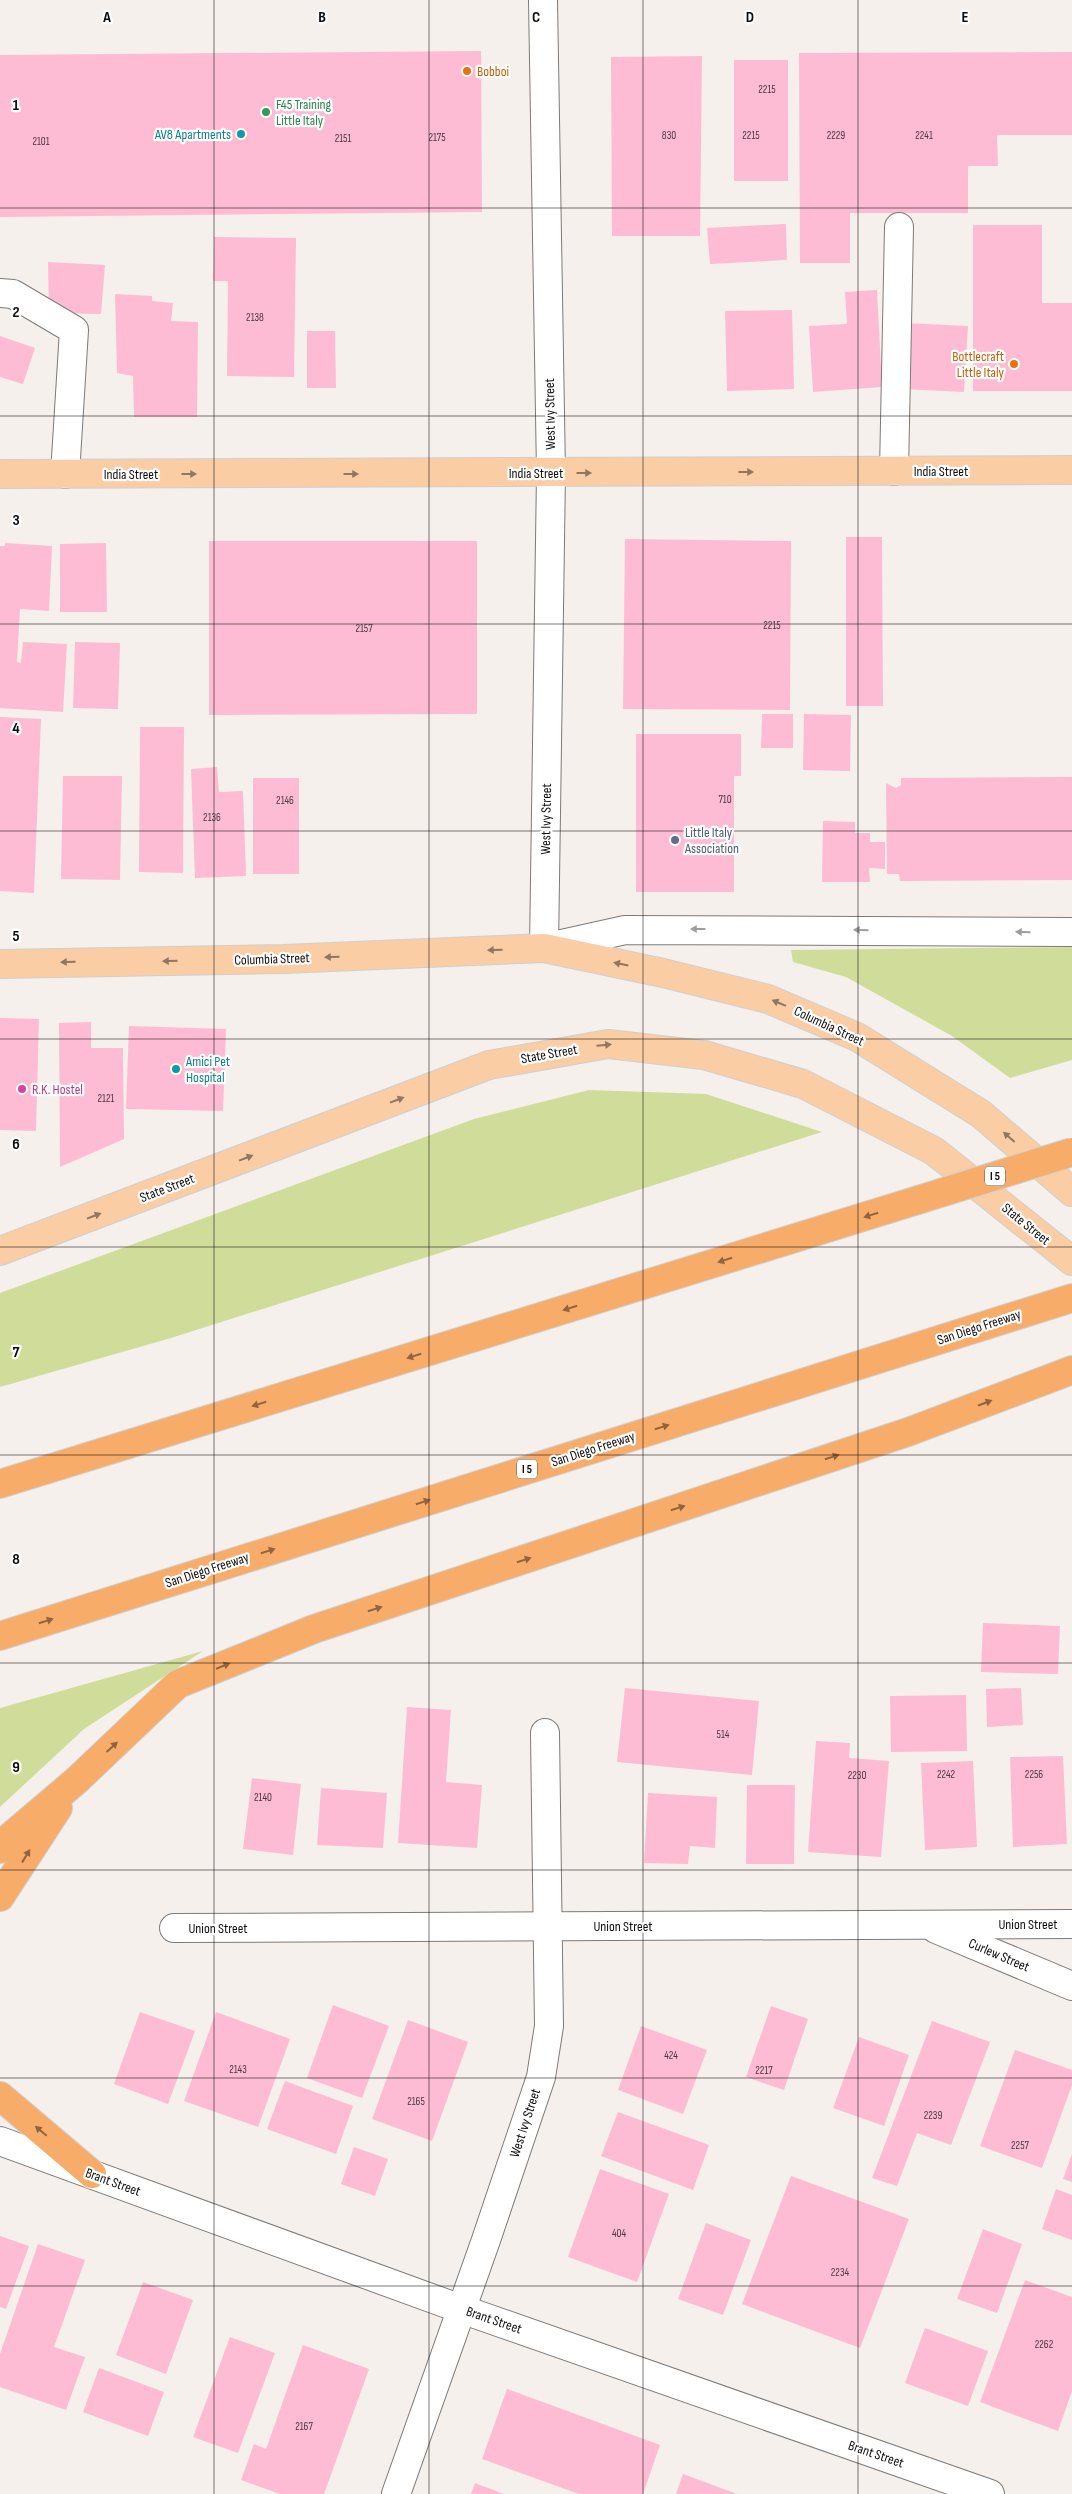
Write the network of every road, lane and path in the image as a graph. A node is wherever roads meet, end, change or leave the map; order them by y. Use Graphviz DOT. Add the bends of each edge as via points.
graph roads {
  1 [pos="543,0"];
  2 [pos="899,227"];
  3 [pos="0,293"];
  4 [pos="1072,470"];
  5 [pos="894,471"];
  6 [pos="551,473"];
  7 [pos="0,474"];
  8 [pos="65,474"];
  9 [pos="1072,932"];
  10 [pos="544,948"];
  11 [pos="0,964"];
  12 [pos="1072,1152"];
  13 [pos="1072,1192"];
  14 [pos="0,1251"];
  15 [pos="1072,1261"];
  16 [pos="1063,1300"];
  17 [pos="1072,1370"];
  18 [pos="0,1484"];
  19 [pos="0,1636"];
  20 [pos="545,1733"];
  21 [pos="77,1780"];
  22 [pos="0,1850"];
  23 [pos="0,1898"];
  24 [pos="925,1924"];
  25 [pos="1072,1924"];
  26 [pos="546,1926"];
  27 [pos="174,1928"];
  28 [pos="1072,1986"];
  29 [pos="0,2096"];
  30 [pos="0,2141"];
  31 [pos="92,2174"];
  32 [pos="462,2309"];
  33 [pos="396,2494"];
  34 [pos="990,2494"];
  1 -- 6 [label="street, West Ivy Street"];
  2 -- 5 [label="street"];
  3 -- 8 [label="street" via="13,294 74,330"];
  4 -- 5 [label="main road, India Street"];
  6 -- 5 [label="main road, India Street, one-way"];
  8 -- 6 [label="main road, India Street, one-way"];
  6 -- 10 [label="street, West Ivy Street"];
  7 -- 8 [label="main road, India Street"];
  9 -- 10 [label="street, Columbia Street, one-way" via="625,930"];
  10 -- 11 [label="main road, Columbia Street, one-way" via="284,959"];
  13 -- 10 [label="main road, Columbia Street, one-way" via="981,1114 857,1037 768,999"];
  12 -- 18 [label="highway, I 5, one-way, bridge"];
  14 -- 15 [label="main road, State Street, one-way" via="489,1065 608,1044 704,1055 803,1084 934,1151"];
  19 -- 16 [label="highway, San Diego Freeway / I 5, one-way"];
  21 -- 17 [label="highway, one-way" via="178,1684 314,1629 908,1432"];
  20 -- 26 [label="street, West Ivy Street"];
  21 -- 22 [label="highway" via="10,1837"];
  23 -- 21 [label="highway, one-way"];
  24 -- 25 [label="street, Union Street"];
  24 -- 26 [label="street, Union Street"];
  24 -- 28 [label="street, Curlew Street"];
  26 -- 27 [label="street, Union Street"];
  26 -- 32 [label="street, West Ivy Street" via="549,2026 540,2077"];
  31 -- 29 [label="highway, one-way"];
  30 -- 31 [label="street, Brant Street"];
  31 -- 32 [label="street, Brant Street"];
  32 -- 33 [label="street, West Ivy Street"];
  32 -- 34 [label="street, Brant Street"];
}
